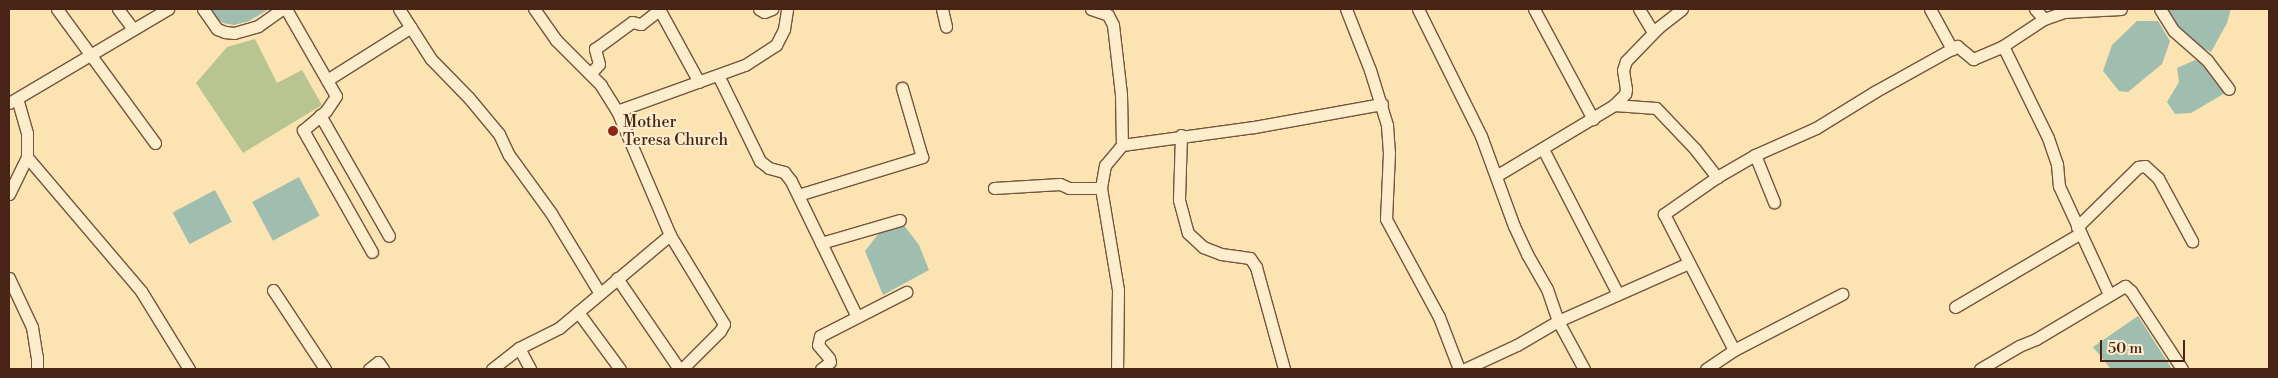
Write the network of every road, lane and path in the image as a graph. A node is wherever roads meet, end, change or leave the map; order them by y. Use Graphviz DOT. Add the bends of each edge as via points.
graph roads {
  1 [pos="57,9"];
  2 [pos="118,9"];
  3 [pos="168,9"];
  4 [pos="204,9"];
  5 [pos="284,9"];
  6 [pos="399,9"];
  7 [pos="534,9"];
  8 [pos="659,9"];
  9 [pos="759,9"];
  10 [pos="772,9"];
  11 [pos="787,9"];
  12 [pos="942,9"];
  13 [pos="1092,9"];
  14 [pos="1346,9"];
  15 [pos="1418,9"];
  16 [pos="1534,9"];
  17 [pos="1639,9"];
  18 [pos="1682,9"];
  19 [pos="1930,9"];
  20 [pos="2035,9"];
  21 [pos="2121,9"];
  22 [pos="2160,9"];
  23 [pos="2044,19"];
  24 [pos="411,27"];
  25 [pos="946,27"];
  26 [pos="133,29"];
  27 [pos="1653,32"];
  28 [pos="2003,46"];
  29 [pos="1952,49"];
  30 [pos="90,54"];
  31 [pos="590,74"];
  32 [pos="718,75"];
  33 [pos="327,80"];
  34 [pos="699,82"];
  35 [pos="902,88"];
  36 [pos="2229,89"];
  37 [pos="13,101"];
  38 [pos="1382,104"];
  39 [pos="1614,105"];
  40 [pos="617,111"];
  41 [pos="320,115"];
  42 [pos="1593,118"];
  43 [pos="1181,135"];
  44 [pos="154,143"];
  45 [pos="1122,145"];
  46 [pos="1543,149"];
  47 [pos="1755,155"];
  48 [pos="27,157"];
  49 [pos="1496,176"];
  50 [pos="1717,177"];
  51 [pos="994,188"];
  52 [pos="1101,188"];
  53 [pos="9,194"];
  54 [pos="798,195"];
  55 [pos="1774,202"];
  56 [pos="900,220"];
  57 [pos="2078,231"];
  58 [pos="670,235"];
  59 [pos="389,236"];
  60 [pos="2192,241"];
  61 [pos="821,243"];
  62 [pos="372,252"];
  63 [pos="1689,263"];
  64 [pos="9,278"];
  65 [pos="617,278"];
  66 [pos="273,290"];
  67 [pos="599,292"];
  68 [pos="906,292"];
  69 [pos="1618,294"];
  70 [pos="1842,294"];
  71 [pos="2109,294"];
  72 [pos="1955,307"];
  73 [pos="578,312"];
  74 [pos="857,318"];
  75 [pos="1558,321"];
  76 [pos="519,348"];
  77 [pos="1734,350"];
  78 [pos="36,369"];
  79 [pos="189,369"];
  80 [pos="325,369"];
  81 [pos="368,369"];
  82 [pos="384,369"];
  83 [pos="492,369"];
  84 [pos="530,369"];
  85 [pos="620,369"];
  86 [pos="680,369"];
  87 [pos="821,369"];
  88 [pos="1117,369"];
  89 [pos="1284,369"];
  90 [pos="1459,369"];
  91 [pos="1465,369"];
  92 [pos="1584,369"];
  93 [pos="1706,369"];
  94 [pos="1980,369"];
  95 [pos="2182,369"];
  1 -- 30 [label="street"];
  2 -- 26 [label="street"];
  3 -- 26 [label="street"];
  4 -- 5 [label="street" via="217,29 234,32 258,26"];
  5 -- 33 [label="street"];
  6 -- 24 [label="street"];
  7 -- 31 [label="street" via="556,40"];
  8 -- 31 [label="street" via="641,24 632,22 595,48 599,64"];
  8 -- 34 [label="street"];
  9 -- 10 [label="street" via="764,12"];
  11 -- 32 [label="street" via="784,29 776,45 745,65"];
  12 -- 25 [label="street"];
  13 -- 45 [label="street" via="1108,15 1113,26 1121,94"];
  14 -- 38 [label="street"];
  15 -- 49 [label="street" via="1481,136"];
  16 -- 42 [label="street"];
  17 -- 27 [label="street"];
  18 -- 27 [label="street"];
  19 -- 29 [label="street"];
  20 -- 23 [label="street"];
  21 -- 23 [label="street" via="2064,12"];
  22 -- 36 [label="street" via="2174,32 2207,60"];
  23 -- 28 [label="street"];
  24 -- 33 [label="street"];
  24 -- 67 [label="street" via="432,59 499,134"];
  26 -- 30 [label="street"];
  27 -- 39 [label="street" via="1624,65 1625,94"];
  28 -- 29 [label="street" via="1973,59 1958,46"];
  28 -- 57 [label="street" via="2048,138 2057,164 2059,186"];
  29 -- 47 [label="street" via="1816,128"];
  30 -- 37 [label="street"];
  30 -- 44 [label="street"];
  31 -- 40 [label="street"];
  32 -- 34 [label="street"];
  32 -- 54 [label="street" via="760,161 769,168 784,172"];
  33 -- 41 [label="street" via="336,96"];
  34 -- 40 [label="street"];
  35 -- 54 [label="street" via="922,157"];
  37 -- 48 [label="street" via="27,133"];
  38 -- 43 [label="street" via="1254,127"];
  38 -- 90 [label="street" via="1389,153 1386,219 1439,317"];
  39 -- 42 [label="street"];
  39 -- 50 [label="street" via="1656,108"];
  40 -- 58 [label="street"];
  41 -- 59 [label="street"];
  41 -- 62 [label="street" via="303,130"];
  42 -- 46 [label="street"];
  43 -- 45 [label="street"];
  43 -- 89 [label="street" via="1180,200 1188,233 1203,247 1221,254 1250,258 1256,267"];
  45 -- 52 [label="street" via="1105,165"];
  46 -- 49 [label="street"];
  46 -- 69 [label="street"];
  47 -- 50 [label="street"];
  47 -- 55 [label="street"];
  48 -- 53 [label="street"];
  48 -- 79 [label="street" via="141,291"];
  49 -- 75 [label="street" via="1514,226 1547,289"];
  50 -- 63 [label="street" via="1664,214"];
  51 -- 52 [label="street" via="1060,184 1069,188"];
  52 -- 88 [label="street" via="1118,290"];
  54 -- 61 [label="street"];
  56 -- 61 [label="street"];
  57 -- 60 [label="street" via="2138,168 2145,166 2158,178"];
  57 -- 71 [label="street"];
  57 -- 72 [label="street"];
  58 -- 65 [label="street"];
  58 -- 86 [label="street" via="724,324"];
  61 -- 74 [label="street"];
  63 -- 69 [label="street"];
  63 -- 77 [label="street"];
  64 -- 78 [label="street" via="32,327 38,357"];
  65 -- 67 [label="street"];
  65 -- 86 [label="street"];
  66 -- 80 [label="street"];
  67 -- 73 [label="street"];
  68 -- 74 [label="street"];
  69 -- 75 [label="street"];
  70 -- 77 [label="street"];
  71 -- 94 [label="street"];
  71 -- 95 [label="street" via="2128,287"];
  73 -- 76 [label="street" via="559,328"];
  73 -- 85 [label="street"];
  74 -- 87 [label="street" via="820,336 818,345 830,362"];
  75 -- 91 [label="street" via="1517,345"];
  75 -- 92 [label="street"];
  76 -- 83 [label="street"];
  76 -- 84 [label="street"];
  77 -- 93 [label="street"];
  81 -- 82 [label="street" via="378,362"];
}
